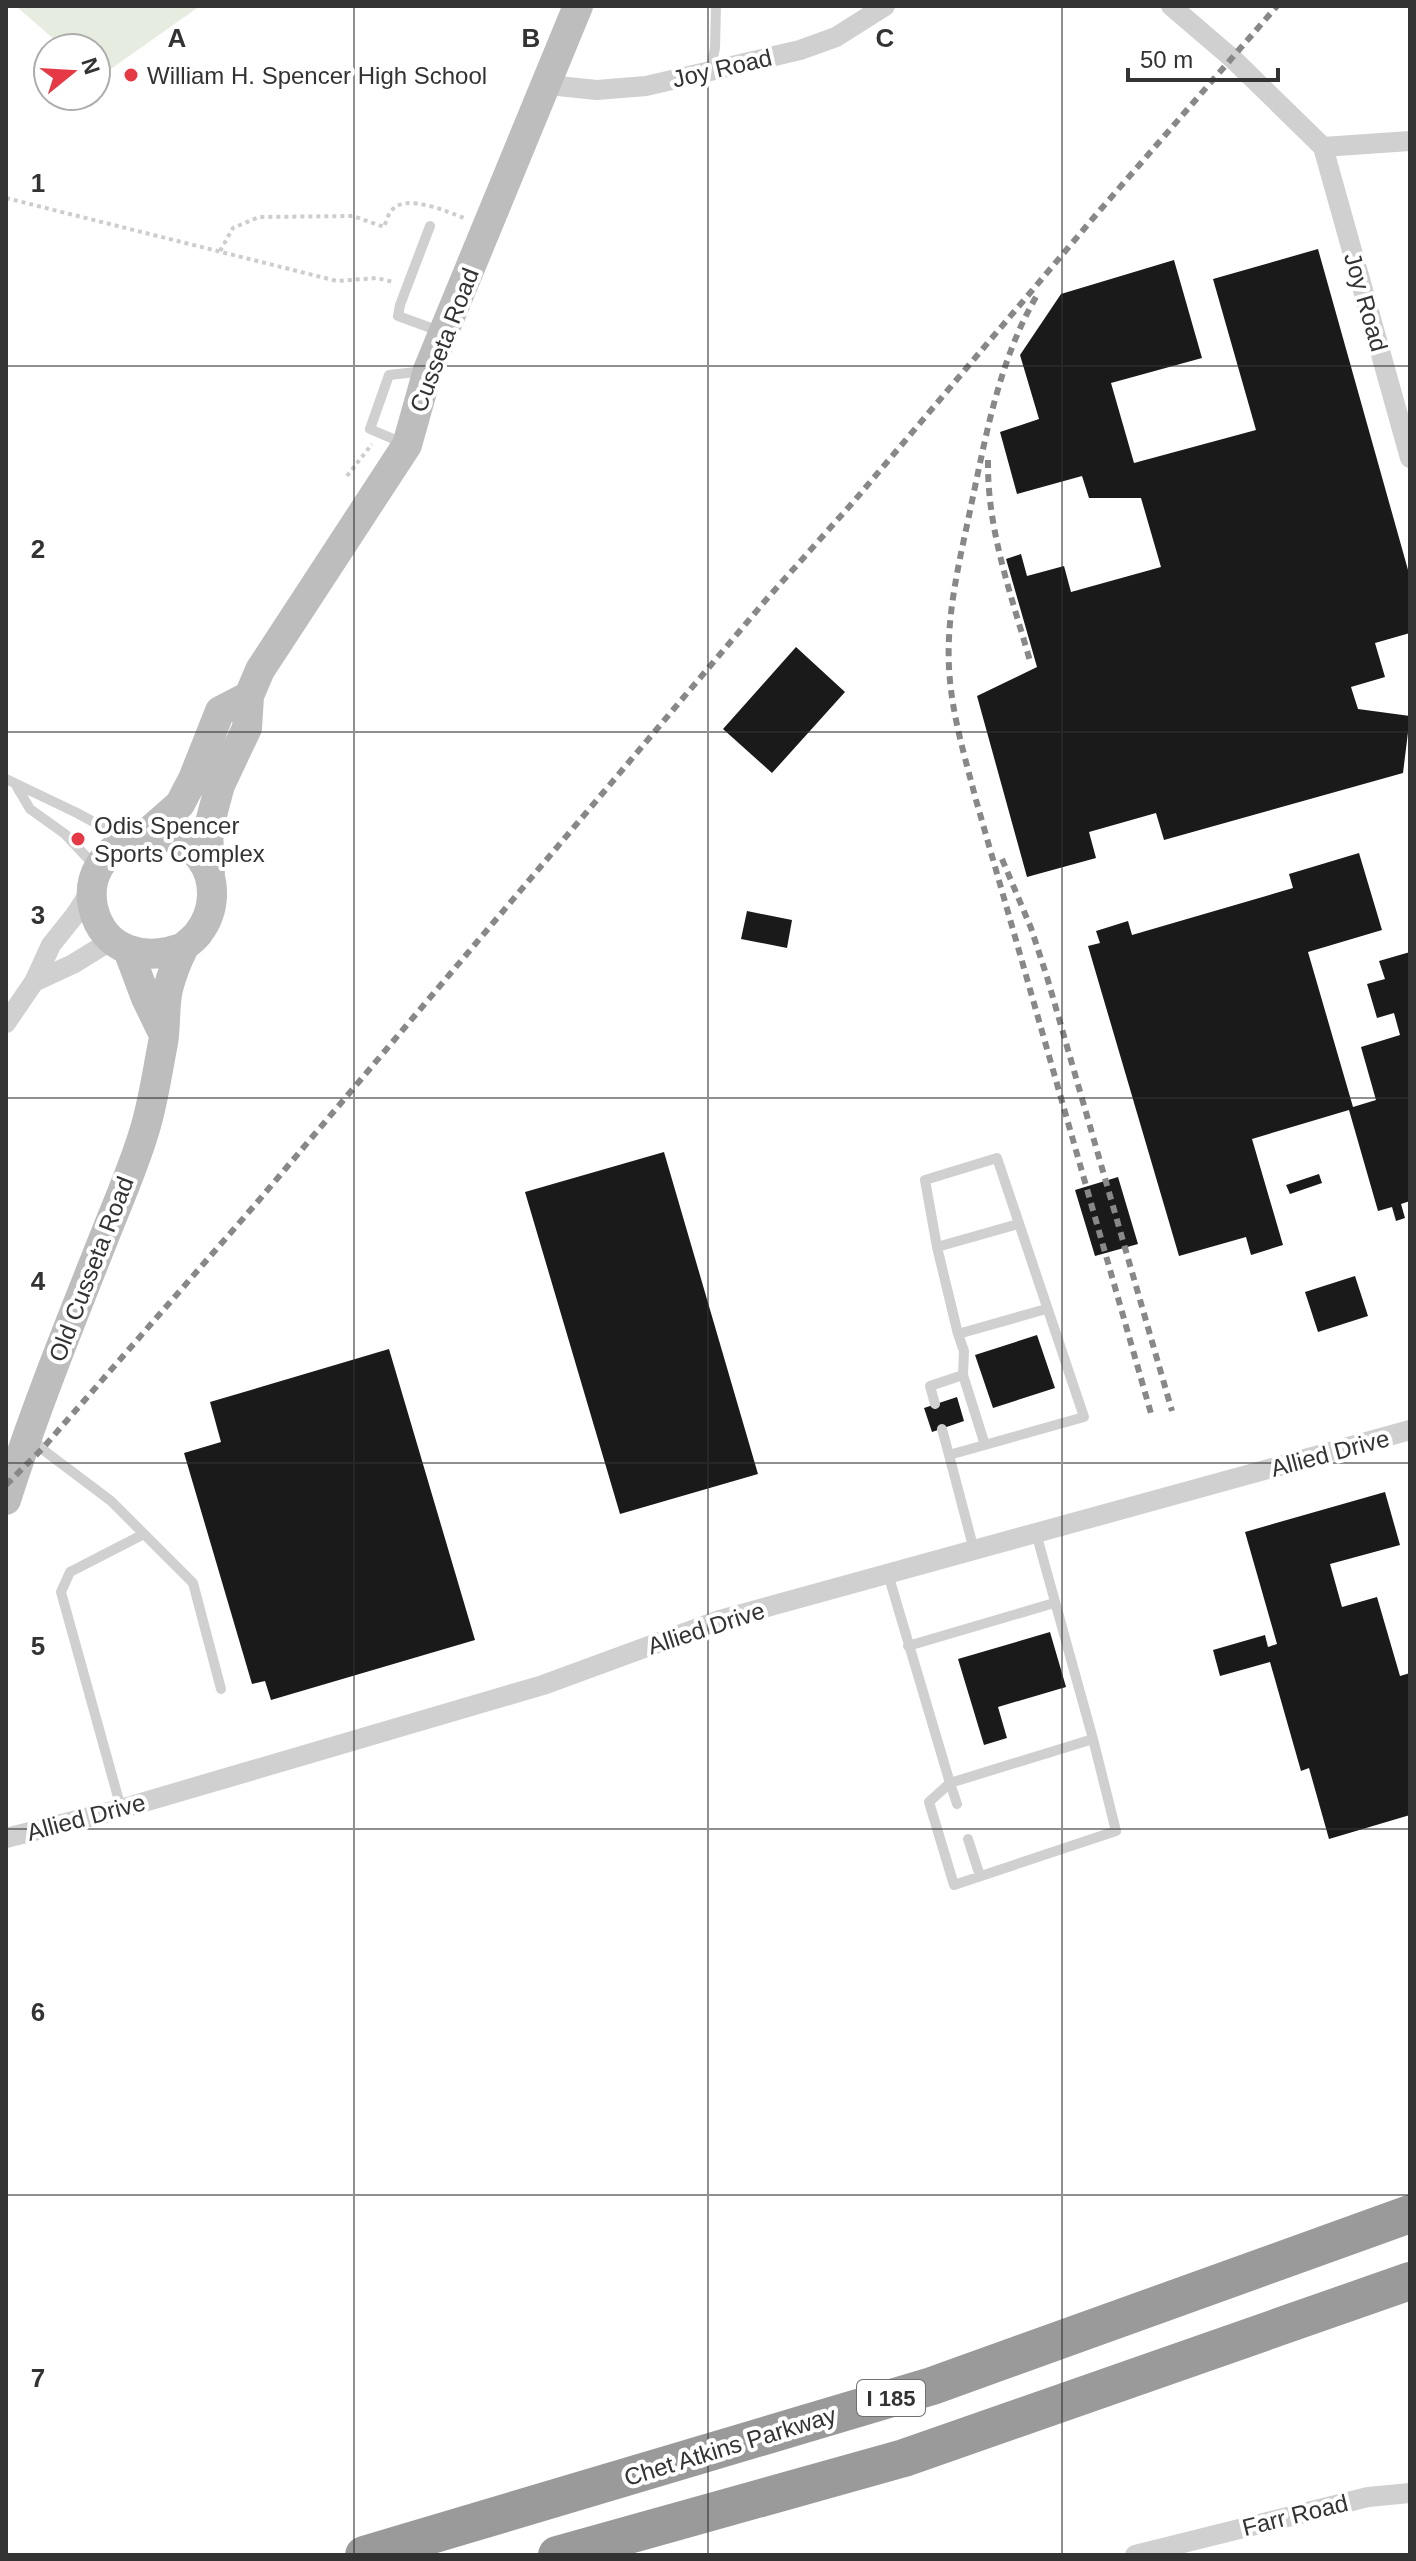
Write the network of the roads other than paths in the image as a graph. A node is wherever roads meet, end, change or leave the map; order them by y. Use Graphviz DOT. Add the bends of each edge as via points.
graph roads {
  1 [pos="578,6"];
  2 [pos="716,6"];
  3 [pos="885,6"];
  4 [pos="1171,6"];
  5 [pos="710,71"];
  6 [pos="548,85"];
  7 [pos="1410,141"];
  8 [pos="1323,147"];
  9 [pos="430,226"];
  10 [pos="444,333"];
  11 [pos="1410,458"];
  12 [pos="249,696"];
  13 [pos="11,782"];
  14 [pos="136,837"];
  15 [pos="210,877"];
  16 [pos="95,878"];
  17 [pos="120,945"];
  18 [pos="184,947"];
  19 [pos="34,982"];
  20 [pos="6,1023"];
  21 [pos="164,1035"];
  22 [pos="1018,1224"];
  23 [pos="937,1247"];
  24 [pos="1046,1309"];
  25 [pos="958,1334"];
  26 [pos="963,1375"];
  27 [pos="935,1404"];
  28 [pos="942,1429"];
  29 [pos="1410,1430"];
  30 [pos="28,1432"];
  31 [pos="985,1445"];
  32 [pos="949,1455"];
  33 [pos="6,1500"];
  34 [pos="1036,1533"];
  35 [pos="144,1534"];
  36 [pos="974,1550"];
  37 [pos="888,1574"];
  38 [pos="1054,1603"];
  39 [pos="908,1646"];
  40 [pos="221,1689"];
  41 [pos="1093,1739"];
  42 [pos="950,1783"];
  43 [pos="957,1804"];
  44 [pos="121,1808"];
  45 [pos="6,1838"];
  46 [pos="968,1839"];
  47 [pos="980,1876"];
  48 [pos="1410,2214"];
  49 [pos="1410,2281"];
  50 [pos="1410,2493"];
  51 [pos="1204,2547"];
  52 [pos="364,2555"];
  53 [pos="557,2555"];
  54 [pos="1135,2555"];
  1 -- 6 [label="street, Cusseta Road"];
  2 -- 5 [label="lane"];
  3 -- 5 [label="street, Joy Road" via="836,37"];
  4 -- 8 [label="street"];
  5 -- 6 [label="street, Joy Road" via="646,86 577,90"];
  6 -- 10 [label="street, Cusseta Road"];
  7 -- 8 [label="street"];
  8 -- 11 [label="street, Joy Road"];
  9 -- 10 [label="lane" via="398,316"];
  10 -- 12 [label="street, Cusseta Road" via="393,440"];
  12 -- 14 [label="street, Cusseta Road" via="220,711 180,804"];
  12 -- 15 [label="street, Cusseta Road" via="247,728 220,785 208,830"];
  13 -- 14 [label="lane"];
  13 -- 16 [label="lane" via="30,809 65,834"];
  14 -- 15 [label="street" via="167,836 186,844"];
  14 -- 16 [label="street, Cusseta Road" via="110,852"];
  15 -- 18 [label="street, Cusseta Road" via="213,898 208,918"];
  16 -- 17 [label="street" via="93,907 100,925"];
  16 -- 19 [label="street, Cusseta Road" via="51,945"];
  17 -- 18 [label="street" via="147,955"];
  17 -- 19 [label="street"];
  17 -- 21 [label="street"];
  18 -- 21 [label="street, Old Cusseta Road" via="168,991"];
  19 -- 20 [label="street, Cusseta Road"];
  21 -- 30 [label="street, Old Cusseta Road" via="145,1132"];
  22 -- 23 [label="lane"];
  22 -- 23 [label="lane" via="997,1158 925,1180"];
  22 -- 24 [label="lane"];
  23 -- 25 [label="lane"];
  24 -- 25 [label="lane"];
  24 -- 31 [label="lane" via="1084,1417"];
  25 -- 26 [label="lane"];
  26 -- 27 [label="lane" via="930,1386"];
  26 -- 31 [label="lane"];
  28 -- 32 [label="lane"];
  29 -- 34 [label="street, Allied Drive"];
  30 -- 33 [label="street, Old Cusseta Road"];
  30 -- 35 [label="lane"];
  31 -- 32 [label="lane"];
  32 -- 36 [label="lane"];
  34 -- 36 [label="street, Allied Drive"];
  34 -- 38 [label="lane"];
  35 -- 40 [label="lane" via="193,1583"];
  35 -- 44 [label="lane" via="70,1572 61,1592"];
  36 -- 37 [label="street, Allied Drive"];
  37 -- 39 [label="lane"];
  37 -- 44 [label="street, Allied Drive" via="720,1620 543,1685"];
  38 -- 39 [label="lane"];
  38 -- 41 [label="lane"];
  39 -- 42 [label="lane"];
  41 -- 42 [label="lane"];
  41 -- 47 [label="lane" via="1116,1831"];
  42 -- 43 [label="lane"];
  42 -- 47 [label="lane" via="929,1802 954,1885"];
  44 -- 45 [label="street, Allied Drive"];
  46 -- 47 [label="lane"];
  48 -- 52 [label="highway, Chet Atkins Parkway / I 185" via="932,2386"];
  49 -- 53 [label="highway, I 185" via="904,2458"];
  50 -- 51 [label="street, Farr Road" via="1368,2497"];
  51 -- 54 [label="street, Farr Road"];
}
